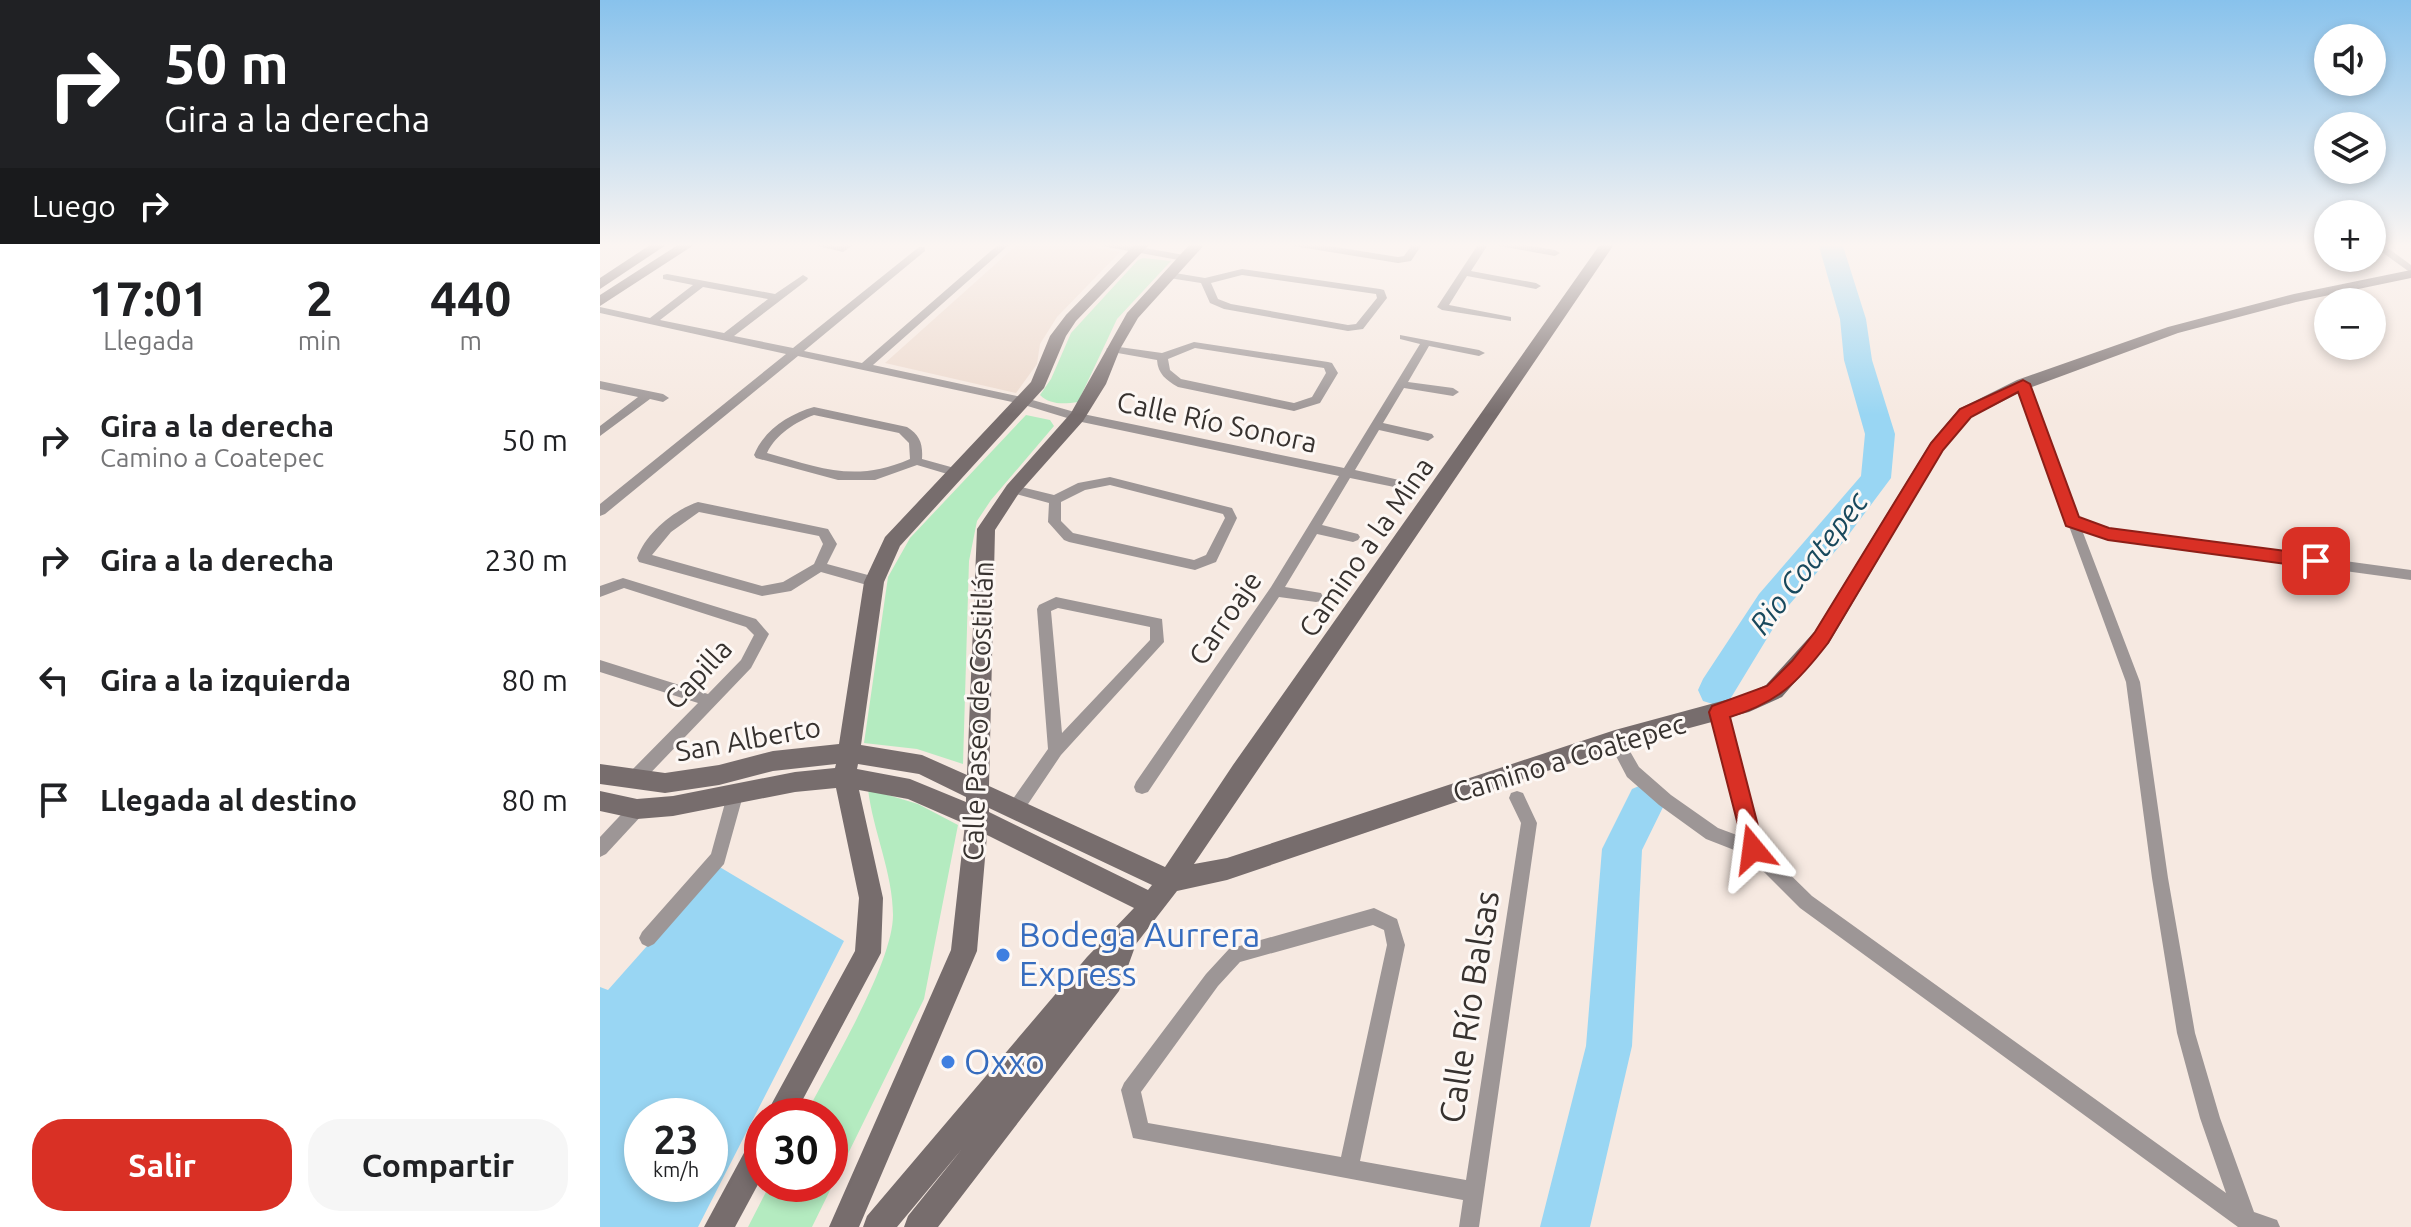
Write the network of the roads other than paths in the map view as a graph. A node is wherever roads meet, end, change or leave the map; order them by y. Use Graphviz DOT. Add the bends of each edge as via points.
graph roads {
  1 [pos="679,300"];
  2 [pos="774,300"];
  3 [pos="858,300"];
  4 [pos="940,300"];
  5 [pos="1088,300"];
  6 [pos="1146,300"];
  7 [pos="1214,300"];
  8 [pos="1380,300"];
  9 [pos="1447,300"];
  10 [pos="1569,300"];
  11 [pos="2285,300"];
  12 [pos="600,310"];
  13 [pos="1507,319"];
  14 [pos="652,321"];
  15 [pos="727,336"];
  16 [pos="1404,337"];
  17 [pos="1426,342"];
  18 [pos="1112,349"];
  19 [pos="795,351"];
  20 [pos="1479,353"];
  21 [pos="1163,357"];
  22 [pos="865,366"];
  23 [pos="1400,384"];
  24 [pos="2023,384"];
  25 [pos="600,385"];
  26 [pos="1453,392"];
  27 [pos="648,395"];
  28 [pos="663,398"];
  29 [pos="1022,401"];
  30 [pos="1077,417"];
  31 [pos="1376,425"];
  32 [pos="600,432"];
  33 [pos="1428,437"];
  34 [pos="916,461"];
  35 [pos="954,472"];
  36 [pos="1347,475"];
  37 [pos="1404,485"];
  38 [pos="1013,489"];
  39 [pos="1055,500"];
  40 [pos="600,511"];
  41 [pos="2072,521"];
  42 [pos="1312,528"];
  43 [pos="1353,537"];
  44 [pos="819,567"];
  45 [pos="2411,575"];
  46 [pos="874,582"];
  47 [pos="1276,591"];
  48 [pos="600,592"];
  49 [pos="1316,597"];
  50 [pos="600,666"];
  51 [pos="711,701"];
  52 [pos="1719,712"];
  53 [pos="1615,739"];
  54 [pos="1056,750"];
  55 [pos="848,753"];
  56 [pos="600,774"];
  57 [pos="845,777"];
  58 [pos="633,780"];
  59 [pos="1142,787"];
  60 [pos="975,790"];
  61 [pos="736,792"];
  62 [pos="1517,798"];
  63 [pos="600,801"];
  64 [pos="1016,808"];
  65 [pos="637,809"];
  66 [pos="977,818"];
  67 [pos="600,849"];
  68 [pos="1753,849"];
  69 [pos="1168,881"];
  70 [pos="1151,904"];
  71 [pos="648,938"];
  72 [pos="1125,941"];
  73 [pos="789,1098"];
  74 [pos="1348,1170"];
  75 [pos="744,1181"];
  76 [pos="1474,1192"];
  77 [pos="2248,1224"];
  78 [pos="719,1227"];
  79 [pos="844,1227"];
  80 [pos="878,1227"];
  81 [pos="919,1227"];
  82 [pos="1469,1227"];
  83 [pos="2270,1227"];
  1 -- 14 [label="street"];
  2 -- 15 [label="street"];
  3 -- 19 [label="street"];
  4 -- 22 [label="street"];
  5 -- 29 [label="street" via="1058,336 1038,384"];
  6 -- 18 [label="street, Calle Paseo de Costitlán"];
  7 -- 8 [label="street" via="1348,328 1359,327"];
  9 -- 13 [label="street" via="1442,307"];
  10 -- 69 [label="street, Camino a la Mina"];
  11 -- 24 [label="street, Camino a Coatepec" via="2173,330"];
  12 -- 14 [label="street, Calle Río Sonora"];
  14 -- 15 [label="street, Calle Río Sonora"];
  15 -- 19 [label="street, Calle Río Sonora"];
  16 -- 17 [label="street"];
  17 -- 20 [label="street"];
  17 -- 23 [label="street, Carroaje"];
  18 -- 21 [label="street"];
  18 -- 30 [label="street, Calle Paseo de Costitlán"];
  19 -- 22 [label="street, Calle Río Sonora"];
  19 -- 40 [label="street"];
  21 -- 21 [label="street" via="1168,376 1182,384 1294,407 1316,400 1332,373 1328,365 1214,346 1194,345"];
  22 -- 29 [label="street, Calle Río Sonora"];
  23 -- 26 [label="street"];
  23 -- 31 [label="street, Carroaje"];
  24 -- 41 [label="street"];
  24 -- 52 [label="street, Camino a Coatepec" via="1965,413 1937,446 1822,637 1799,666 1774,691"];
  25 -- 27 [label="street"];
  27 -- 28 [label="street"];
  27 -- 32 [label="street"];
  29 -- 30 [label="street, Calle Río Sonora"];
  29 -- 35 [label="street"];
  30 -- 36 [label="street, Calle Río Sonora"];
  30 -- 38 [label="street, Calle Paseo de Costitlán"];
  31 -- 33 [label="street"];
  31 -- 36 [label="street, Carroaje"];
  34 -- 34 [label="street" via="891,474 847,478 760,455 760,450 800,416 814,411 903,430 918,447"];
  34 -- 35 [label="street"];
  35 -- 46 [label="street" via="892,542"];
  36 -- 37 [label="street, Calle Río Sonora"];
  36 -- 42 [label="street, Carroaje"];
  38 -- 39 [label="street"];
  38 -- 60 [label="street, Calle Paseo de Costitlán" via="986,529"];
  39 -- 39 [label="street" via="1054,522 1069,537 1195,565 1211,558 1231,518 1218,508 1110,481 1082,486"];
  41 -- 45 [label="street" via="2108,534"];
  41 -- 77 [label="street" via="2133,682 2186,1033"];
  42 -- 43 [label="street"];
  42 -- 47 [label="street, Carroaje"];
  44 -- 44 [label="street" via="786,587 762,591 644,558 643,553 689,510 708,507 823,532 830,544"];
  44 -- 46 [label="street"];
  46 -- 55 [label="street"];
  47 -- 49 [label="street"];
  47 -- 59 [label="street, Carroaje"];
  48 -- 51 [label="street, Capilla" via="623,583 751,623 762,634 746,664"];
  50 -- 51 [label="street"];
  51 -- 58 [label="street, Capilla"];
  52 -- 53 [label="street, Camino a Coatepec"];
  52 -- 68 [label="street"];
  53 -- 68 [label="street" via="1633,772 1665,800 1712,834"];
  53 -- 69 [label="street, Camino a Coatepec" via="1227,869"];
  54 -- 54 [label="street" via="1157,642 1157,623 1056,602 1044,609"];
  54 -- 64 [label="street"];
  55 -- 57 [label="street"];
  55 -- 58 [label="street, San Alberto" via="773,761 665,783"];
  55 -- 60 [label="street, San Alberto" via="922,765"];
  56 -- 58 [label="street, San Alberto"];
  57 -- 61 [label="street, San Alberto"];
  57 -- 66 [label="street, San Alberto" via="910,789"];
  57 -- 73 [label="street" via="871,898 868,953"];
  60 -- 64 [label="street, San Alberto"];
  60 -- 66 [label="street, Calle Paseo de Costitlán"];
  61 -- 65 [label="street, San Alberto"];
  61 -- 71 [label="street" via="718,858"];
  62 -- 76 [label="street, Calle Río Balsas" via="1529,823"];
  63 -- 65 [label="street, San Alberto"];
  64 -- 69 [label="street, San Alberto"];
  65 -- 67 [label="street"];
  66 -- 70 [label="street, San Alberto"];
  66 -- 79 [label="street, Calle Paseo de Costitlán" via="964,951"];
  68 -- 77 [label="street" via="1806,902"];
  69 -- 70 [label="street"];
  70 -- 72 [label="street"];
  72 -- 80 [label="street" via="1096,966"];
  72 -- 81 [label="street" via="1110,982"];
  74 -- 74 [label="street" via="1140,1131 1131,1090 1235,955 1374,916 1391,925 1396,945"];
  74 -- 76 [label="street"];
  75 -- 78 [label="street"];
  76 -- 82 [label="street, Calle Río Balsas"];
  77 -- 83 [label="street"];
}
